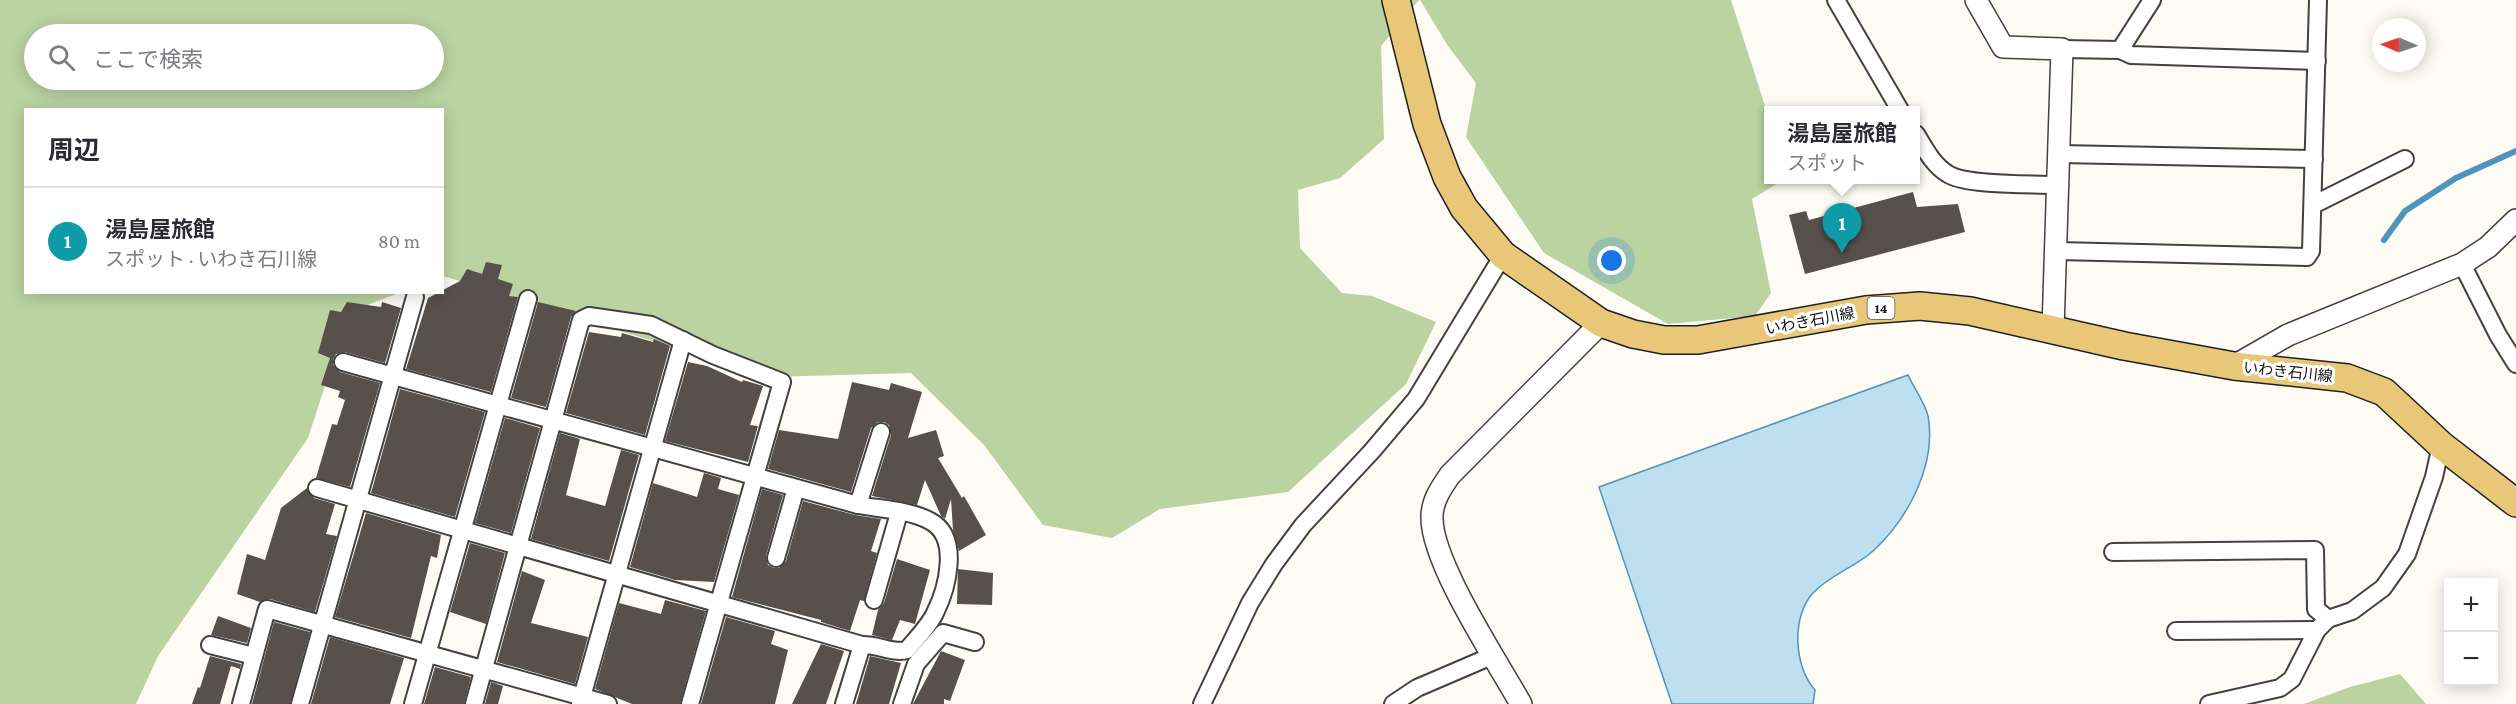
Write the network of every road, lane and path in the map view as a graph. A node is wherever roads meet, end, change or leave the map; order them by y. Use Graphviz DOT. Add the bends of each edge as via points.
graph roads {
  1 [pos="1395,0"];
  2 [pos="1836,0"];
  3 [pos="1976,0"];
  4 [pos="2152,0"];
  5 [pos="2318,0"];
  6 [pos="2062,50"];
  7 [pos="2120,50"];
  8 [pos="2317,61"];
  9 [pos="1897,106"];
  10 [pos="1920,141"];
  11 [pos="2060,154"];
  12 [pos="2314,159"];
  13 [pos="2405,159"];
  14 [pos="2059,185"];
  15 [pos="2313,205"];
  16 [pos="2516,220"];
  17 [pos="2058,251"];
  18 [pos="1503,255"];
  19 [pos="2462,264"];
  20 [pos="415,297"];
  21 [pos="528,299"];
  22 [pos="1601,323"];
  23 [pos="2053,329"];
  24 [pos="683,340"];
  25 [pos="343,362"];
  26 [pos="2516,364"];
  27 [pos="2234,366"];
  28 [pos="393,376"];
  29 [pos="498,405"];
  30 [pos="553,421"];
  31 [pos="880,432"];
  32 [pos="2441,444"];
  33 [pos="652,448"];
  34 [pos="755,476"];
  35 [pos="317,488"];
  36 [pos="796,488"];
  37 [pos="358,500"];
  38 [pos="2516,503"];
  39 [pos="858,505"];
  40 [pos="899,513"];
  41 [pos="462,530"];
  42 [pos="518,546"];
  43 [pos="2113,552"];
  44 [pos="776,558"];
  45 [pos="617,574"];
  46 [pos="874,600"];
  47 [pos="719,603"];
  48 [pos="322,625"];
  49 [pos="2322,625"];
  50 [pos="2176,631"];
  51 [pos="975,642"];
  52 [pos="210,645"];
  53 [pos="862,645"];
  54 [pos="428,654"];
  55 [pos="1494,655"];
  56 [pos="254,656"];
  57 [pos="483,669"];
  58 [pos="1418,696"];
  59 [pos="581,700"];
  60 [pos="241,704"];
  61 [pos="300,704"];
  62 [pos="413,704"];
  63 [pos="474,704"];
  64 [pos="608,704"];
  65 [pos="690,704"];
  66 [pos="843,704"];
  67 [pos="903,704"];
  68 [pos="1202,704"];
  69 [pos="1393,704"];
  70 [pos="1521,704"];
  71 [pos="2210,704"];
  1 -- 18 [label="main road, いわき石川線 / 14" via="1427,124 1447,177 1464,207"];
  2 -- 9 [label="street"];
  3 -- 6 [label="street" via="2003,47"];
  4 -- 7 [label="street"];
  5 -- 8 [label="street"];
  6 -- 7 [label="street"];
  6 -- 11 [label="street"];
  7 -- 8 [label="street" via="2131,55"];
  8 -- 12 [label="street"];
  10 -- 14 [label="street" via="1931,159 1949,175 1969,181"];
  11 -- 12 [label="street"];
  11 -- 14 [label="street"];
  12 -- 15 [label="street"];
  13 -- 15 [label="street"];
  14 -- 17 [label="street"];
  15 -- 17 [label="street" via="2312,251 2307,257"];
  16 -- 19 [label="street" via="2488,247"];
  17 -- 23 [label="street"];
  18 -- 22 [label="main road, いわき石川線 / 14"];
  18 -- 68 [label="street" via="1416,399 1303,525 1274,564 1250,603"];
  19 -- 26 [label="street"];
  19 -- 27 [label="street" via="2288,335"];
  20 -- 28 [label="street"];
  21 -- 29 [label="street"];
  22 -- 23 [label="main road, いわき石川線 / 14" via="1664,340 1698,340 1866,310 1920,306 1970,311"];
  22 -- 55 [label="street" via="1450,475 1437,494 1431,515 1443,564"];
  23 -- 27 [label="main road, いわき石川線 / 14"];
  24 -- 30 [label="street" via="651,325 589,316 581,320"];
  24 -- 33 [label="street"];
  24 -- 34 [label="street" via="782,382"];
  25 -- 28 [label="street"];
  27 -- 32 [label="main road, いわき石川線 / 14" via="2366,383 2384,392"];
  28 -- 29 [label="street"];
  28 -- 37 [label="street"];
  29 -- 30 [label="street"];
  29 -- 41 [label="street"];
  30 -- 33 [label="street"];
  30 -- 42 [label="street"];
  31 -- 39 [label="street"];
  32 -- 38 [label="main road, いわき石川線 / 14"];
  32 -- 49 [label="street" via="2434,477 2407,554 2383,588 2352,611"];
  33 -- 34 [label="street"];
  33 -- 45 [label="street"];
  34 -- 36 [label="street"];
  34 -- 47 [label="street"];
  35 -- 37 [label="street"];
  36 -- 39 [label="street"];
  36 -- 44 [label="street"];
  37 -- 41 [label="street"];
  37 -- 48 [label="street"];
  39 -- 40 [label="street"];
  40 -- 46 [label="street"];
  40 -- 53 [label="street" via="922,518 939,528 950,550 935,614 907,650"];
  41 -- 42 [label="street"];
  41 -- 54 [label="street"];
  42 -- 45 [label="street"];
  42 -- 57 [label="street"];
  43 -- 49 [label="street" via="2316,549 2316,609"];
  45 -- 47 [label="street"];
  45 -- 59 [label="street"];
  47 -- 53 [label="street"];
  47 -- 65 [label="street"];
  48 -- 54 [label="street"];
  48 -- 56 [label="street" via="267,609"];
  48 -- 61 [label="street"];
  49 -- 50 [label="street"];
  49 -- 71 [label="street" via="2297,670 2280,688"];
  51 -- 67 [label="street" via="943,633 916,664"];
  52 -- 56 [label="street"];
  53 -- 66 [label="street"];
  54 -- 57 [label="street"];
  54 -- 62 [label="street"];
  55 -- 58 [label="street"];
  55 -- 70 [label="street"];
  56 -- 60 [label="street"];
  57 -- 59 [label="street"];
  57 -- 63 [label="street"];
  58 -- 69 [label="street"];
  59 -- 64 [label="street"];
}
